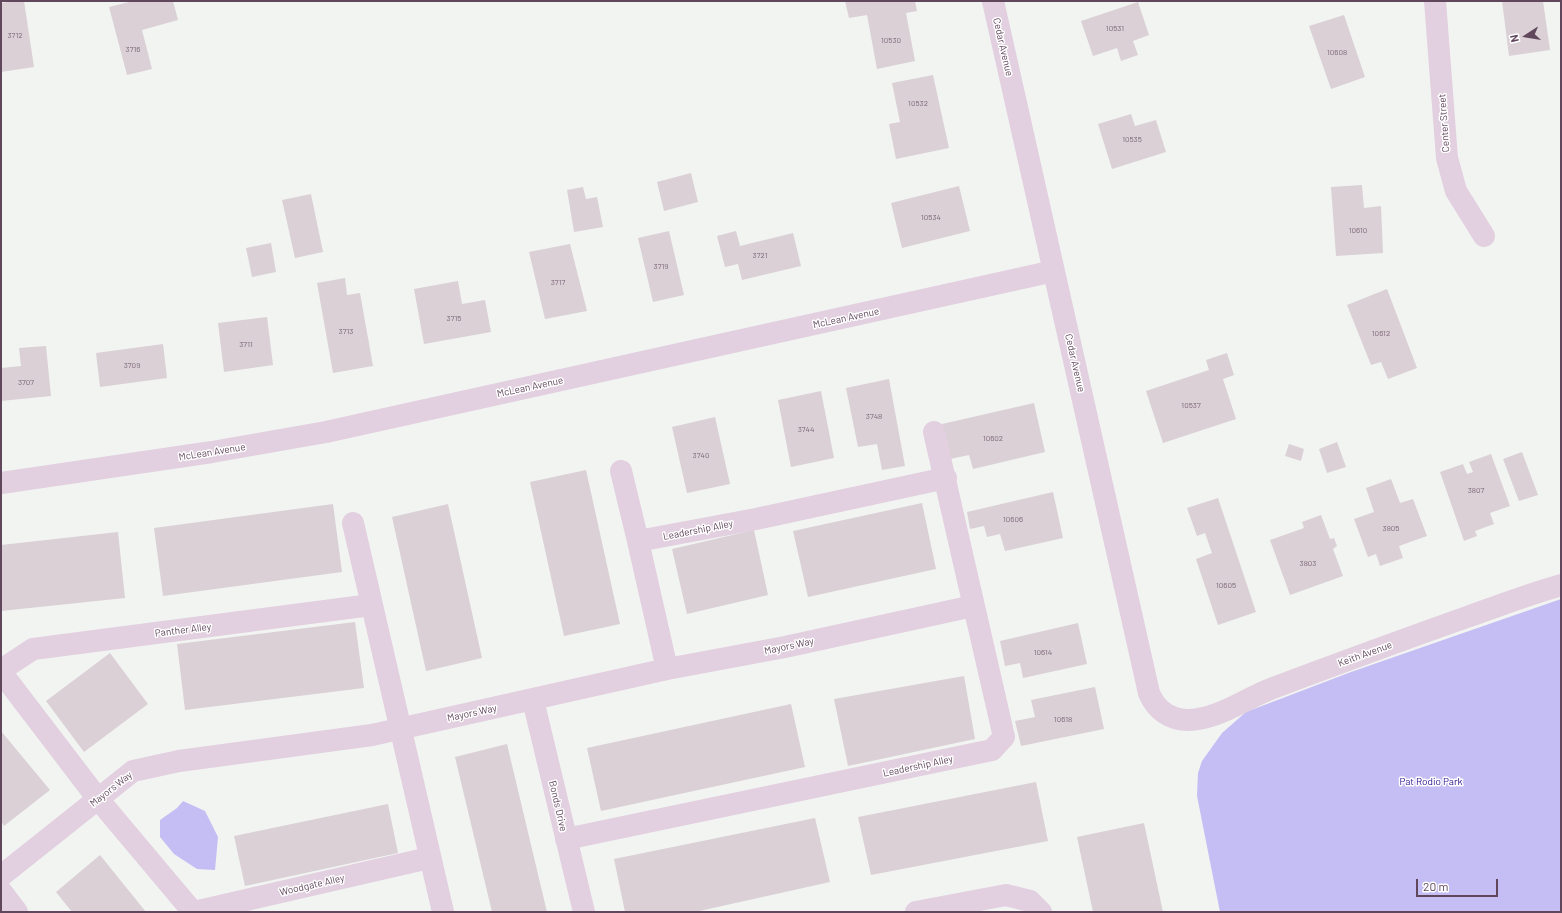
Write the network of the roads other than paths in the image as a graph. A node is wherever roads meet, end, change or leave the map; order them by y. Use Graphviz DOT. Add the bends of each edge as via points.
graph roads {
  1 [pos="993,1"];
  2 [pos="1435,1"];
  3 [pos="1484,236"];
  4 [pos="1054,272"];
  5 [pos="934,432"];
  6 [pos="621,471"];
  7 [pos="946,478"];
  8 [pos="1,483"];
  9 [pos="353,523"];
  10 [pos="638,541"];
  11 [pos="1561,585"];
  12 [pos="371,605"];
  13 [pos="973,606"];
  14 [pos="668,669"];
  15 [pos="1,671"];
  16 [pos="533,700"];
  17 [pos="1171,716"];
  18 [pos="400,728"];
  19 [pos="98,799"];
  20 [pos="566,839"];
  21 [pos="430,858"];
  22 [pos="1,876"];
  23 [pos="1,892"];
  24 [pos="18,912"];
  25 [pos="193,912"];
  26 [pos="442,912"];
  27 [pos="584,912"];
  28 [pos="916,912"];
  29 [pos="1041,912"];
  1 -- 4 [label="street, Cedar Avenue"];
  2 -- 3 [label="street, Center Street" via="1447,158 1456,191"];
  4 -- 8 [label="street, McLean Avenue" via="326,432 212,452"];
  4 -- 17 [label="street, Cedar Avenue" via="1152,701 1163,713"];
  5 -- 7 [label="street, Leadership Alley"];
  6 -- 10 [label="street"];
  7 -- 10 [label="street, Leadership Alley" via="756,519"];
  7 -- 13 [label="street, Leadership Alley"];
  9 -- 12 [label="street"];
  10 -- 14 [label="street"];
  11 -- 17 [label="street, Keith Avenue" via="1269,689 1221,712 1188,720"];
  12 -- 15 [label="street, Panther Alley" via="33,649"];
  12 -- 18 [label="street"];
  13 -- 14 [label="street, Mayors Way" via="785,647"];
  13 -- 20 [label="street, Leadership Alley" via="1004,737 992,750"];
  14 -- 16 [label="street, Mayors Way"];
  15 -- 19 [label="street, Panther Alley"];
  16 -- 18 [label="street, Mayors Way"];
  16 -- 20 [label="street, Bonds Drive"];
  18 -- 19 [label="street, Mayors Way" via="372,735 179,762 133,771"];
  18 -- 21 [label="street"];
  19 -- 22 [label="street, Mayors Way"];
  19 -- 25 [label="street, Woodgate Alley"];
  20 -- 27 [label="street, Bonds Drive"];
  21 -- 25 [label="street, Woodgate Alley"];
  21 -- 26 [label="street"];
  23 -- 24 [label="street"];
  28 -- 29 [label="street" via="1006,895 1030,901"];
}
